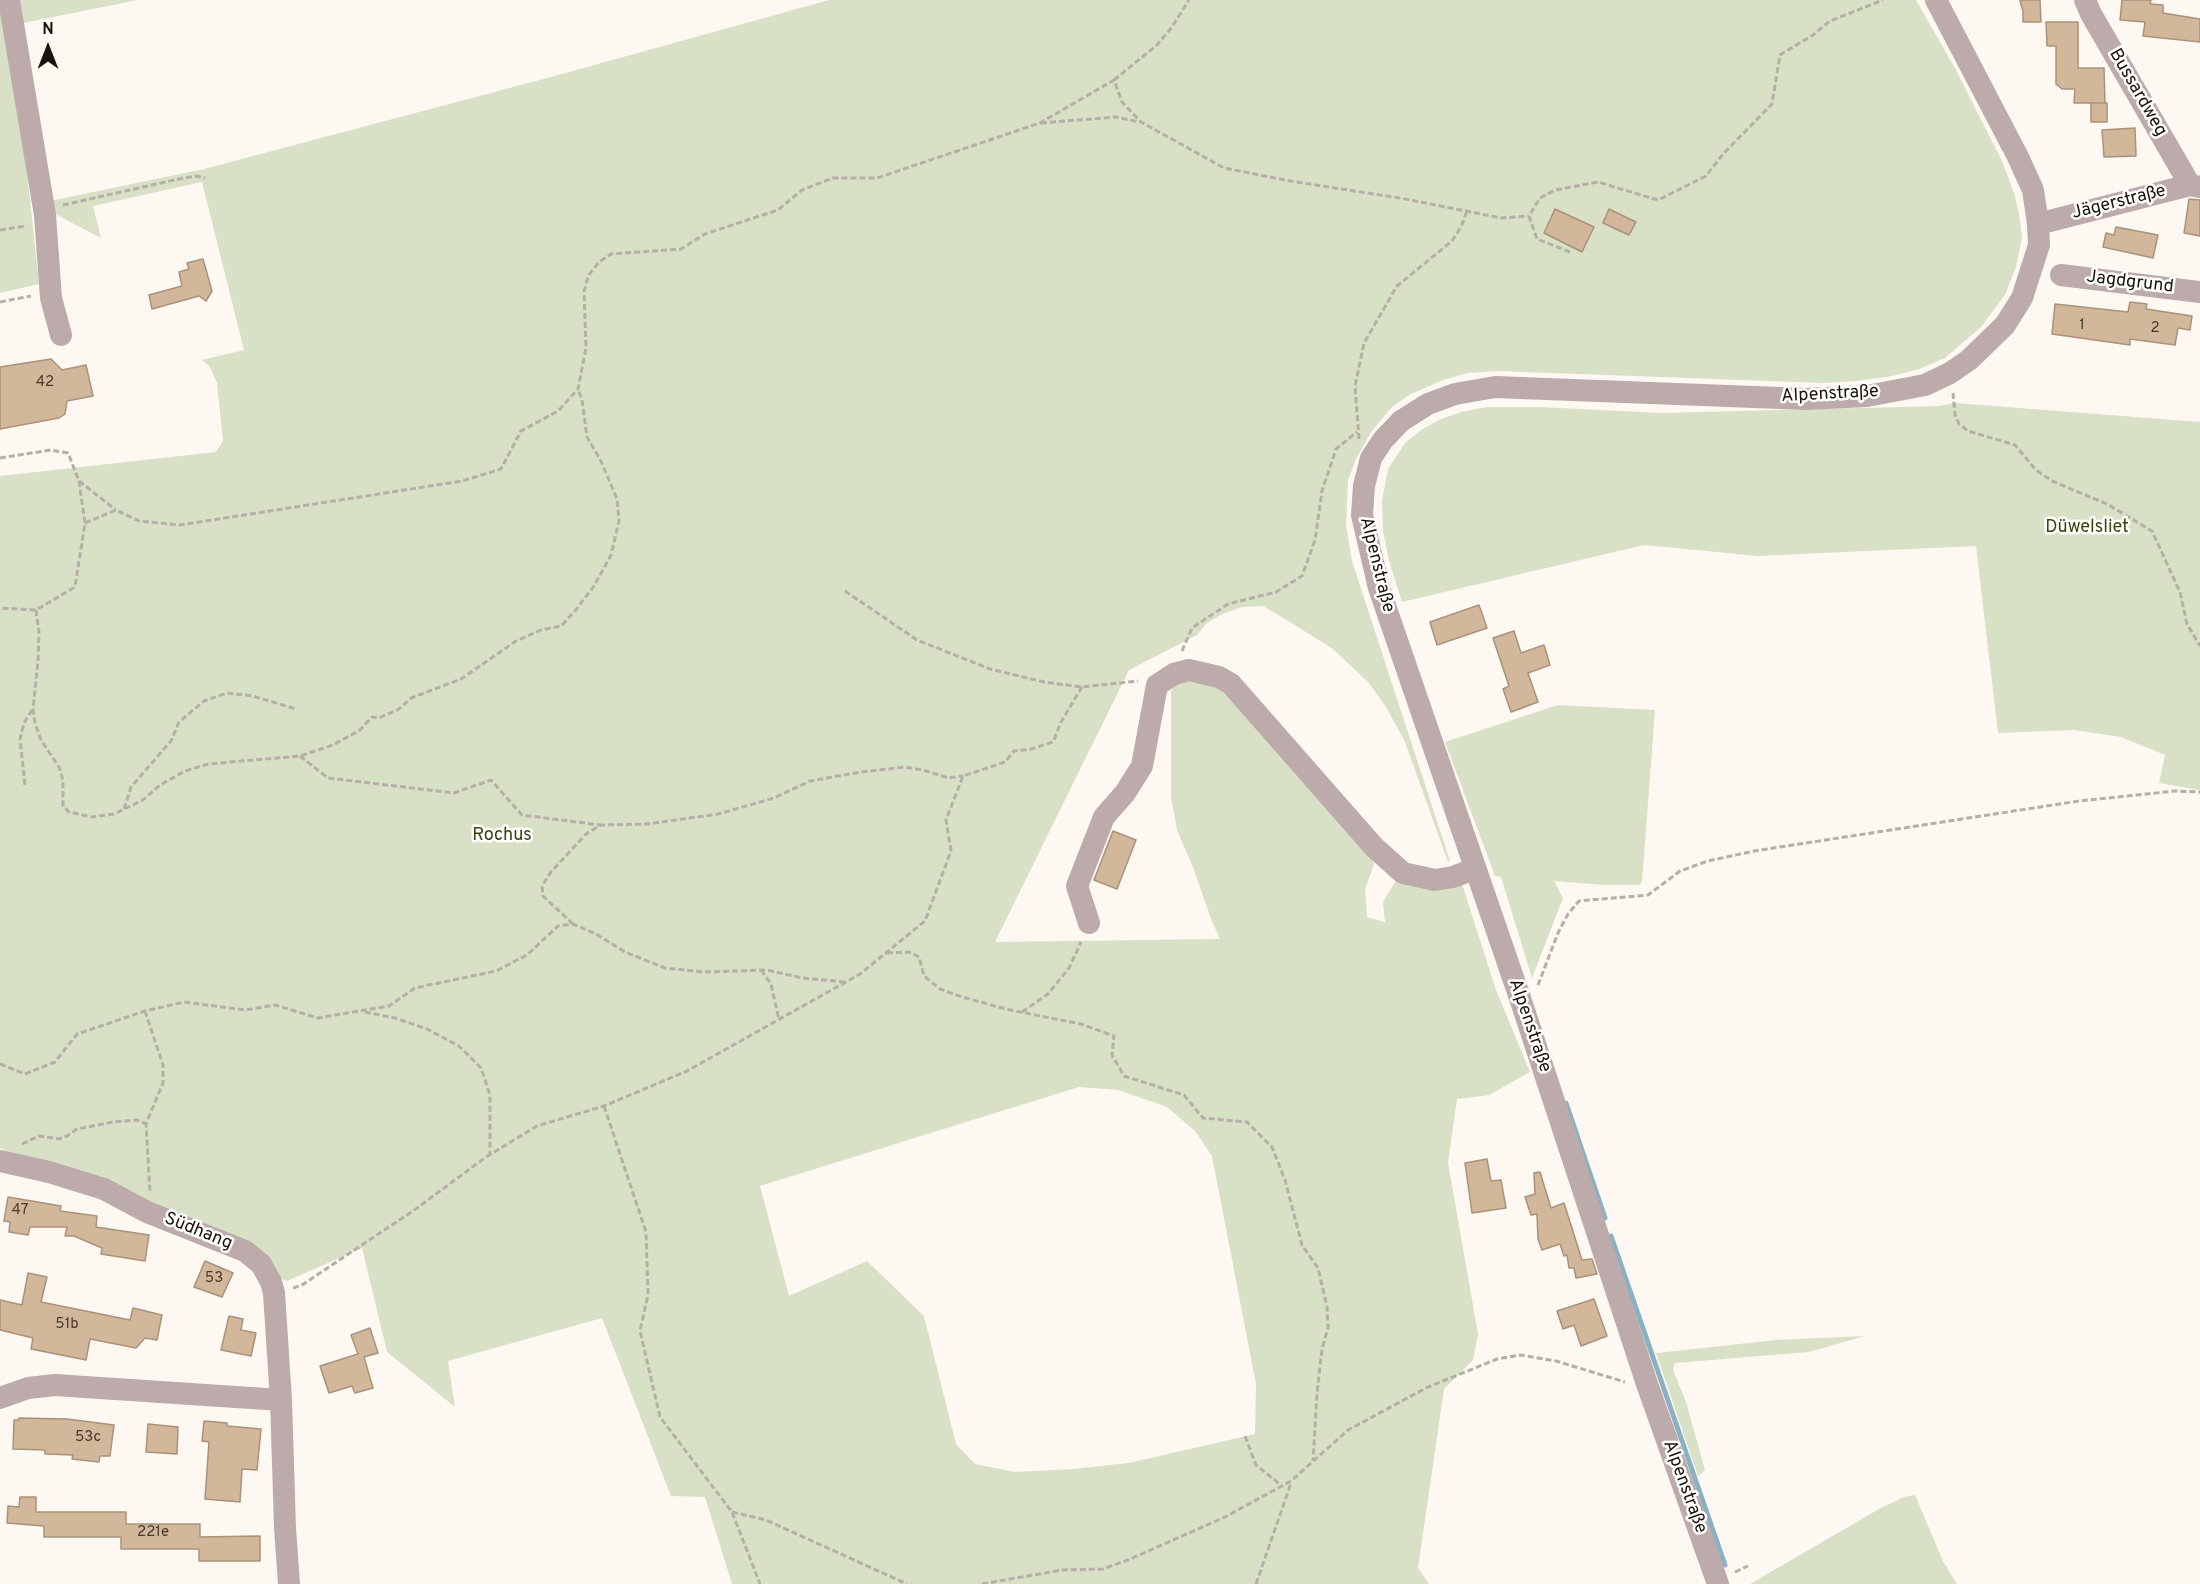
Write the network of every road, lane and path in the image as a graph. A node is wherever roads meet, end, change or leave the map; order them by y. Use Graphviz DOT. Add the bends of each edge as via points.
graph roads {
  1 [pos="9,0"];
  2 [pos="1189,0"];
  3 [pos="1883,0"];
  4 [pos="1936,0"];
  5 [pos="2085,0"];
  6 [pos="1114,80"];
  7 [pos="1141,122"];
  8 [pos="1040,123"];
  9 [pos="205,178"];
  10 [pos="2195,186"];
  11 [pos="1467,210"];
  12 [pos="44,216"];
  13 [pos="1530,216"];
  14 [pos="2038,224"];
  15 [pos="0,230"];
  16 [pos="1569,252"];
  17 [pos="2061,274"];
  18 [pos="50,292"];
  19 [pos="2200,292"];
  20 [pos="0,302"];
  21 [pos="61,335"];
  22 [pos="578,389"];
  23 [pos="1955,404"];
  24 [pos="0,458"];
  25 [pos="79,481"];
  26 [pos="116,510"];
  27 [pos="85,523"];
  28 [pos="845,591"];
  29 [pos="0,608"];
  30 [pos="36,610"];
  31 [pos="2200,646"];
  32 [pos="1178,656"];
  33 [pos="1139,681"];
  34 [pos="1082,687"];
  35 [pos="33,709"];
  36 [pos="296,709"];
  37 [pos="300,756"];
  38 [pos="963,776"];
  39 [pos="25,784"];
  40 [pos="2200,792"];
  41 [pos="124,809"];
  42 [pos="601,825"];
  43 [pos="1474,869"];
  44 [pos="1089,923"];
  45 [pos="573,924"];
  46 [pos="885,953"];
  47 [pos="761,970"];
  48 [pos="847,982"];
  49 [pos="1519,995"];
  50 [pos="145,1011"];
  51 [pos="364,1011"];
  52 [pos="1022,1012"];
  53 [pos="779,1020"];
  54 [pos="0,1064"];
  55 [pos="604,1106"];
  56 [pos="146,1124"];
  57 [pos="20,1145"];
  58 [pos="490,1154"];
  59 [pos="0,1161"];
  60 [pos="37,1180"];
  61 [pos="147,1212"];
  62 [pos="274,1293"];
  63 [pos="1647,1384"];
  64 [pos="0,1398"];
  65 [pos="281,1400"];
  66 [pos="1245,1437"];
  67 [pos="1313,1461"];
  68 [pos="1291,1481"];
  69 [pos="1282,1486"];
  70 [pos="732,1512"];
  71 [pos="289,1584"];
  72 [pos="760,1584"];
  73 [pos="907,1584"];
  74 [pos="982,1584"];
  75 [pos="1256,1584"];
  76 [pos="1718,1584"];
  1 -- 12 [label="street"];
  2 -- 6 [label="path" via="1157,45"];
  3 -- 13 [label="path" via="1830,21 1780,55 1772,104 1706,176 1658,200 1598,182 1555,190 1540,198"];
  4 -- 14 [label="street, Alpenstraße" via="2018,157 2033,190"];
  5 -- 10 [label="street, Bussardweg"];
  6 -- 7 [label="path" via="1122,102"];
  6 -- 8 [label="path"];
  7 -- 8 [label="path" via="1116,117"];
  7 -- 11 [label="path" via="1224,168"];
  8 -- 22 [label="path" via="877,178 833,178 802,190 778,210 705,234 681,249 611,254 598,262 588,276 584,292 586,348"];
  9 -- 12 [label="path" via="179,179"];
  10 -- 14 [label="street, Jägerstraße"];
  11 -- 13 [label="path" via="1501,218"];
  11 -- 32 [label="path" via="1452,241 1397,286 1365,344 1355,386 1357,432 1336,449 1322,491 1315,540 1302,576 1276,592 1228,604 1192,628"];
  12 -- 15 [label="path"];
  12 -- 18 [label="street"];
  13 -- 16 [label="path" via="1537,239"];
  14 -- 43 [label="street, Alpenstraße" via="2032,272 2005,325 1969,360 1925,385 1866,396 1806,399 1495,387 1455,394 1428,404 1401,421 1383,440 1371,458 1362,515 1379,588"];
  17 -- 19 [label="street, Jagdgrund"];
  18 -- 20 [label="path"];
  18 -- 21 [label="street"];
  22 -- 26 [label="path" via="558,411 521,431 501,469 462,481 180,525 139,521"];
  22 -- 37 [label="path" via="587,437 617,499 619,521 611,555 594,586 561,626 516,641 461,679 411,698 399,710 372,717 360,730 333,745"];
  23 -- 31 [label="path" via="1955,416 1968,431 2015,445 2036,470 2052,481 2107,504 2152,531 2180,592 2187,624"];
  24 -- 25 [label="path" via="51,450 68,453"];
  25 -- 26 [label="path"];
  25 -- 27 [label="path"];
  26 -- 27 [label="path"];
  27 -- 30 [label="path" via="75,587"];
  28 -- 34 [label="path" via="917,640 990,669"];
  29 -- 30 [label="path"];
  30 -- 35 [label="path" via="39,632"];
  33 -- 34 [label="path"];
  34 -- 38 [label="path" via="1053,742 1014,751 1005,762"];
  35 -- 39 [label="path" via="20,739"];
  35 -- 41 [label="path" via="41,740 59,767 63,806 69,812 92,817"];
  36 -- 41 [label="path" via="227,693 204,700 179,722 171,741 131,787"];
  37 -- 41 [label="path" via="208,764 185,771"];
  37 -- 42 [label="path" via="328,778 351,781 454,793 491,780 522,815"];
  38 -- 42 [label="path" via="948,778 905,767 861,772 810,781 774,798 718,814 647,824"];
  38 -- 46 [label="path" via="946,820 951,851 925,921"];
  40 -- 49 [label="path" via="2079,801 1708,861 1680,871 1648,895 1579,901 1558,933 1536,989"];
  42 -- 45 [label="path" via="586,834 542,886 543,896"];
  43 -- 44 [label="street" via="1435,880 1403,873 1374,847 1231,684 1189,670 1157,684 1142,766 1125,794 1104,817 1077,886"];
  43 -- 49 [label="street, Alpenstraße"];
  44 -- 52 [label="path" via="1069,968 1048,994"];
  45 -- 47 [label="path" via="665,968 704,972"];
  45 -- 51 [label="path" via="558,926 527,955 496,971 415,988 389,1006"];
  46 -- 48 [label="path"];
  46 -- 52 [label="path" via="909,952 920,957 924,976 940,989"];
  47 -- 48 [label="path"];
  47 -- 53 [label="path" via="771,984"];
  48 -- 53 [label="path"];
  49 -- 63 [label="street, Alpenstraße"];
  50 -- 51 [label="path" via="184,1002 245,1010 275,1005 318,1018"];
  50 -- 54 [label="path" via="77,1034 55,1062 26,1074"];
  50 -- 56 [label="path" via="163,1065 163,1083"];
  51 -- 58 [label="path" via="427,1029 459,1046 481,1068 490,1095"];
  52 -- 67 [label="path" via="1080,1024 1114,1036 1112,1054 1124,1076 1184,1095 1203,1118 1247,1122 1272,1148 1302,1245 1318,1268 1328,1307"];
  53 -- 55 [label="path" via="687,1071"];
  55 -- 58 [label="path" via="537,1126"];
  55 -- 70 [label="path" via="646,1232 648,1295 640,1331 660,1417"];
  56 -- 57 [label="path" via="137,1120 113,1122 77,1129 58,1139 39,1136"];
  56 -- 61 [label="path" via="150,1193"];
  58 -- 62 [label="path" via="413,1212 302,1285"];
  59 -- 61 [label="street, Südhang" via="104,1189"];
  60 -- 61 [label="street"];
  61 -- 62 [label="street, Südhang" via="245,1251 261,1264"];
  62 -- 65 [label="street, Südhang"];
  63 -- 67 [label="path" via="1521,1355 1497,1359 1426,1388 1348,1430"];
  63 -- 76 [label="street, Alpenstraße"];
  64 -- 65 [label="street" via="28,1388 55,1385"];
  65 -- 71 [label="street, Südhang"];
  66 -- 69 [label="path" via="1257,1466"];
  67 -- 68 [label="path"];
  68 -- 69 [label="path"];
  68 -- 75 [label="path"];
  69 -- 74 [label="path" via="1225,1517 1103,1569 1062,1570"];
  70 -- 72 [label="path"];
  70 -- 73 [label="path" via="788,1529"];
}
